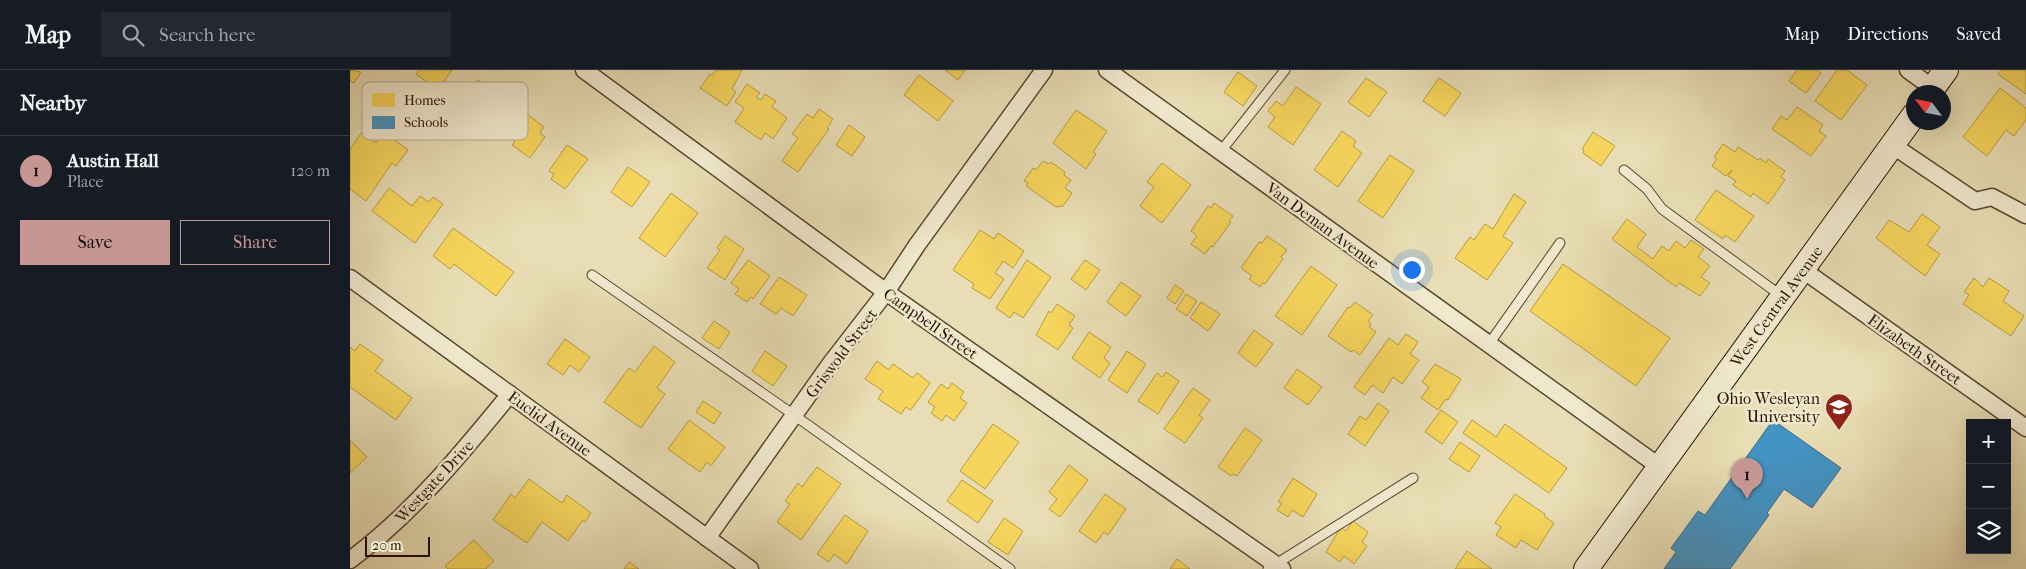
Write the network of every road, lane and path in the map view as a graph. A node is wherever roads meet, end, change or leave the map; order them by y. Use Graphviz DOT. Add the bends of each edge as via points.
graph roads {
  1 [pos="584,70"];
  2 [pos="1044,70"];
  3 [pos="1107,70"];
  4 [pos="1285,70"];
  5 [pos="1908,70"];
  6 [pos="1936,84"];
  7 [pos="1906,126"];
  8 [pos="1892,145"];
  9 [pos="1220,151"];
  10 [pos="1624,170"];
  11 [pos="2026,215"];
  12 [pos="1560,243"];
  13 [pos="1803,270"];
  14 [pos="592,275"];
  15 [pos="350,278"];
  16 [pos="886,292"];
  17 [pos="1783,297"];
  18 [pos="1489,344"];
  19 [pos="510,394"];
  20 [pos="794,415"];
  21 [pos="2025,425"];
  22 [pos="1660,467"];
  23 [pos="1413,478"];
  24 [pos="707,538"];
  25 [pos="350,560"];
  26 [pos="1275,567"];
  27 [pos="750,569"];
  28 [pos="1010,569"];
  29 [pos="1586,569"];
  1 -- 16 [label="street, Campbell Street"];
  2 -- 16 [label="street, Griswold Street"];
  3 -- 9 [label="street, Van Deman Avenue"];
  4 -- 9 [label="lane"];
  5 -- 6 [label="street"];
  7 -- 8 [label="main road, West Central Avenue"];
  8 -- 11 [label="street" via="1975,201 1992,197"];
  8 -- 13 [label="main road, West Central Avenue"];
  9 -- 18 [label="street, Van Deman Avenue"];
  10 -- 17 [label="lane" via="1647,189 1662,209"];
  12 -- 18 [label="lane"];
  13 -- 17 [label="main road, West Central Avenue"];
  13 -- 21 [label="street, Elizabeth Street"];
  14 -- 20 [label="lane"];
  15 -- 19 [label="street, Euclid Avenue"];
  16 -- 20 [label="street, Griswold Street"];
  16 -- 26 [label="street, Campbell Street"];
  17 -- 22 [label="main road, West Central Avenue"];
  18 -- 22 [label="street, Van Deman Avenue"];
  19 -- 24 [label="street, Euclid Avenue"];
  19 -- 25 [label="street, Westgate Drive" via="444,474 398,520"];
  20 -- 24 [label="street, Griswold Street"];
  20 -- 28 [label="lane"];
  22 -- 29 [label="main road, West Central Avenue"];
  23 -- 26 [label="lane"];
  24 -- 27 [label="street, Euclid Avenue"];
}
